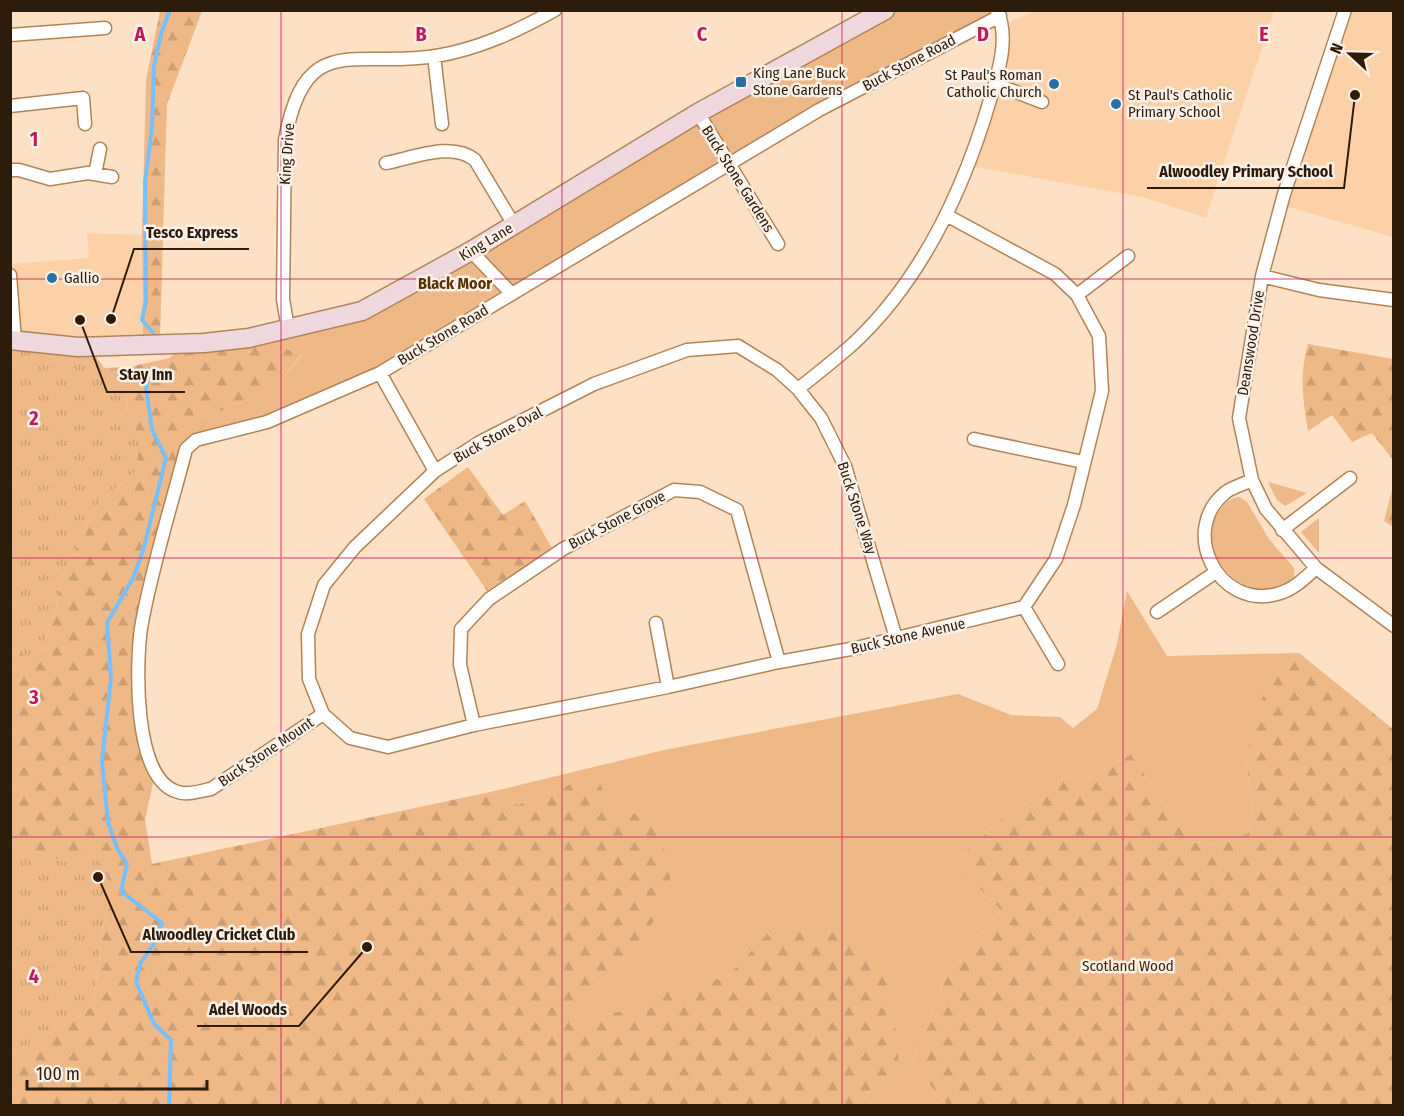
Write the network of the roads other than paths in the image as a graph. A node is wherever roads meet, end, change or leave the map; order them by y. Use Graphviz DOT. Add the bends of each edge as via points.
graph roads {
  1 [pos="555,10"];
  2 [pos="885,10"];
  3 [pos="1345,10"];
  4 [pos="998,13"];
  5 [pos="105,28"];
  6 [pos="10,35"];
  7 [pos="434,56"];
  8 [pos="995,84"];
  9 [pos="1042,102"];
  10 [pos="10,105"];
  11 [pos="698,113"];
  12 [pos="85,124"];
  13 [pos="442,124"];
  14 [pos="100,149"];
  15 [pos="386,163"];
  16 [pos="728,165"];
  17 [pos="10,170"];
  18 [pos="95,174"];
  19 [pos="112,177"];
  20 [pos="946,215"];
  21 [pos="514,225"];
  22 [pos="778,244"];
  23 [pos="471,251"];
  24 [pos="1128,256"];
  25 [pos="10,275"];
  26 [pos="1262,276"];
  27 [pos="511,293"];
  28 [pos="1077,295"];
  29 [pos="1394,300"];
  30 [pos="288,330"];
  31 [pos="13,340"];
  32 [pos="738,346"];
  33 [pos="380,373"];
  34 [pos="798,389"];
  35 [pos="974,439"];
  36 [pos="1083,462"];
  37 [pos="435,471"];
  38 [pos="1350,478"];
  39 [pos="1252,480"];
  40 [pos="1282,530"];
  41 [pos="1316,568"];
  42 [pos="1216,572"];
  43 [pos="1024,607"];
  44 [pos="1157,612"];
  45 [pos="656,623"];
  46 [pos="1394,626"];
  47 [pos="896,638"];
  48 [pos="779,662"];
  49 [pos="1058,664"];
  50 [pos="668,687"];
  51 [pos="323,714"];
  52 [pos="474,726"];
  53 [pos="174,791"];
  1 -- 7 [label="street, King Drive" via="472,49"];
  2 -- 11 [label="street, King Lane"];
  3 -- 26 [label="street, Deanswood Drive" via="1286,187"];
  4 -- 8 [label="street" via="1002,34"];
  4 -- 16 [label="street, Buck Stone Road" via="819,110"];
  5 -- 6 [label="street"];
  7 -- 13 [label="street"];
  7 -- 30 [label="street, King Drive" via="340,60 324,65 304,83 290,115 285,140 283,300"];
  8 -- 9 [label="street"];
  8 -- 20 [label="street" via="970,166"];
  10 -- 12 [label="street" via="83,98"];
  11 -- 16 [label="street, Buck Stone Gardens"];
  11 -- 21 [label="street, King Lane"];
  14 -- 18 [label="street"];
  15 -- 21 [label="street" via="454,150 468,155 475,160"];
  16 -- 22 [label="street, Buck Stone Gardens"];
  16 -- 27 [label="street, Buck Stone Road"];
  17 -- 18 [label="street" via="50,179"];
  18 -- 19 [label="street"];
  20 -- 28 [label="street" via="1055,274"];
  20 -- 34 [label="street" via="895,296 855,342"];
  21 -- 23 [label="street, King Lane"];
  23 -- 27 [label="street"];
  23 -- 30 [label="street, King Lane" via="362,312"];
  24 -- 28 [label="street"];
  25 -- 31 [label="street"];
  26 -- 29 [label="street" via="1319,290"];
  26 -- 39 [label="street, Deanswood Drive" via="1239,418"];
  27 -- 33 [label="street, Buck Stone Road"];
  28 -- 36 [label="street" via="1099,336 1102,391"];
  30 -- 31 [label="street, King Lane" via="204,343 78,347"];
  32 -- 34 [label="street, Buck Stone Way" via="777,370"];
  32 -- 37 [label="street, Buck Stone Oval" via="687,350 594,384 480,442"];
  33 -- 37 [label="street"];
  33 -- 53 [label="street, Buck Stone Road" via="267,422 196,440 186,449 141,629 139,698 144,745 155,774"];
  34 -- 47 [label="street, Buck Stone Way" via="821,418 845,466"];
  35 -- 36 [label="street"];
  36 -- 43 [label="street" via="1056,560"];
  37 -- 51 [label="street, Buck Stone Oval" via="355,547 324,585 308,634 309,679"];
  38 -- 40 [label="street"];
  39 -- 40 [label="street, Deanswood Drive"];
  39 -- 42 [label="street" via="1227,491 1206,524 1204,544"];
  40 -- 41 [label="street, Deanswood Drive"];
  41 -- 42 [label="street" via="1295,586 1277,594 1257,596 1238,591"];
  41 -- 46 [label="street, Deanswood Drive"];
  42 -- 44 [label="street"];
  43 -- 47 [label="street, Buck Stone Avenue"];
  43 -- 49 [label="street"];
  45 -- 50 [label="street"];
  47 -- 48 [label="street, Buck Stone Avenue"];
  48 -- 50 [label="street, Buck Stone Avenue"];
  48 -- 52 [label="street, Buck Stone Grove" via="737,510 700,492 674,490 562,549 489,599 461,629 460,665"];
  50 -- 52 [label="street, Buck Stone Avenue"];
  51 -- 52 [label="street, Buck Stone Avenue" via="350,738 388,747"];
  51 -- 53 [label="street, Buck Stone Mount" via="211,789"];
}
